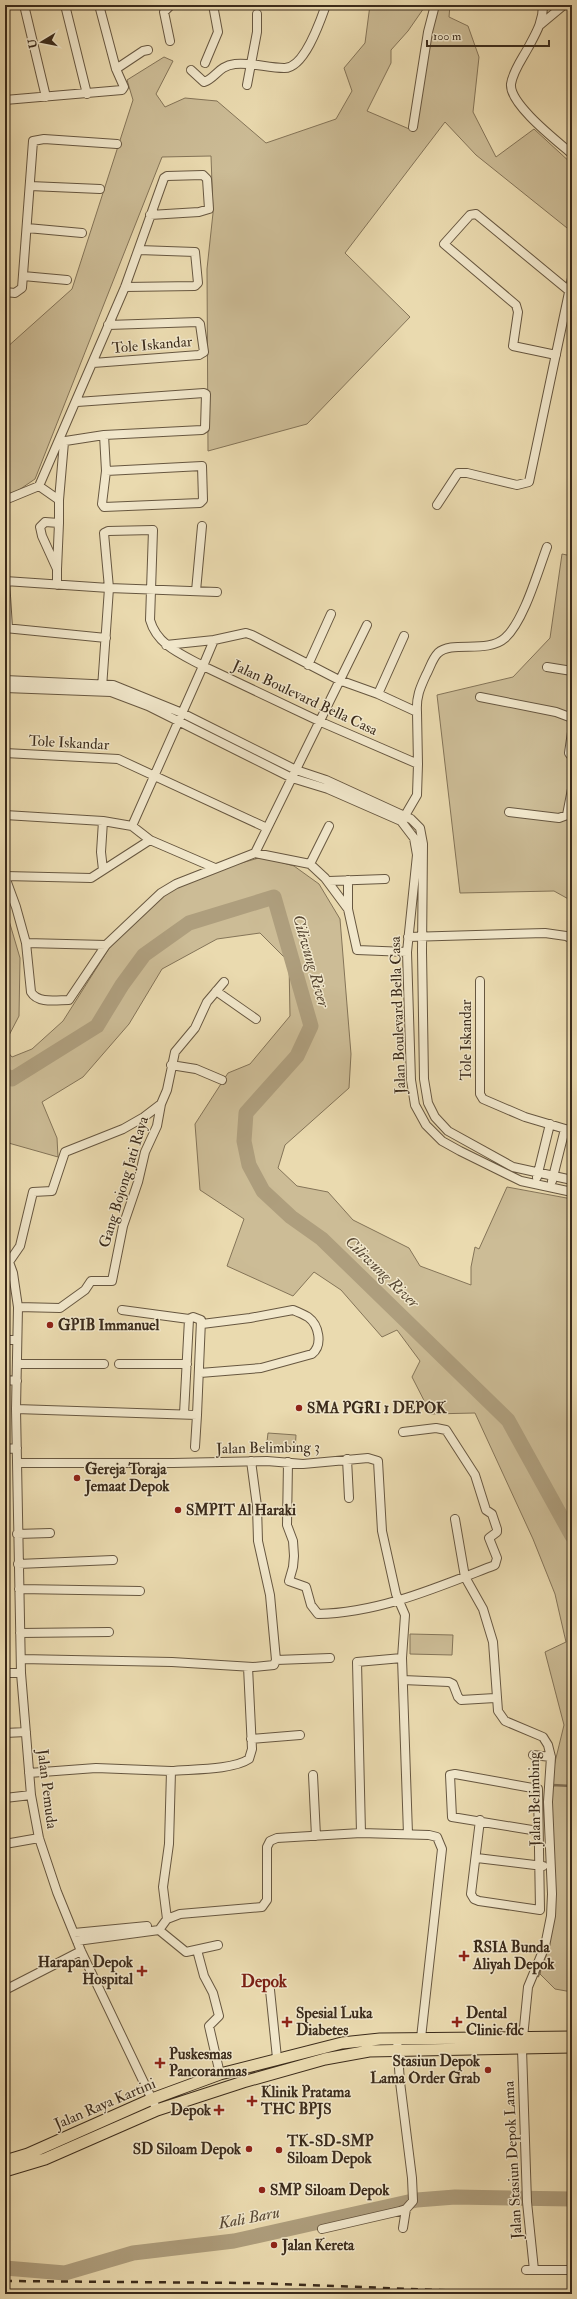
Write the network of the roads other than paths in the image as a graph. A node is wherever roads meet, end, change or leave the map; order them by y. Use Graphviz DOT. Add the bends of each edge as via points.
graph roads {
  1 [pos="24,5"];
  2 [pos="65,5"];
  3 [pos="99,5"];
  4 [pos="172,5"];
  5 [pos="213,5"];
  6 [pos="326,5"];
  7 [pos="435,5"];
  8 [pos="543,5"];
  9 [pos="564,5"];
  10 [pos="257,14"];
  11 [pos="540,26"];
  12 [pos="170,41"];
  13 [pos="148,50"];
  14 [pos="205,63"];
  15 [pos="250,65"];
  16 [pos="116,69"];
  17 [pos="191,70"];
  18 [pos="247,85"];
  19 [pos="5,90"];
  20 [pos="87,94"];
  21 [pos="46,96"];
  22 [pos="6,100"];
  23 [pos="413,127"];
  24 [pos="117,144"];
  25 [pos="572,154"];
  26 [pos="30,186"];
  27 [pos="100,190"];
  28 [pos="150,215"];
  29 [pos="27,228"];
  30 [pos="82,233"];
  31 [pos="139,250"];
  32 [pos="23,276"];
  33 [pos="572,278"];
  34 [pos="67,280"];
  35 [pos="125,287"];
  36 [pos="568,290"];
  37 [pos="5,292"];
  38 [pos="108,325"];
  39 [pos="556,355"];
  40 [pos="93,363"];
  41 [pos="77,402"];
  42 [pos="104,435"];
  43 [pos="62,442"];
  44 [pos="106,472"];
  45 [pos="39,486"];
  46 [pos="5,500"];
  47 [pos="59,500"];
  48 [pos="437,505"];
  49 [pos="59,523"];
  50 [pos="202,526"];
  51 [pos="547,547"];
  52 [pos="57,568"];
  53 [pos="5,581"];
  54 [pos="57,585"];
  55 [pos="109,588"];
  56 [pos="150,589"];
  57 [pos="196,591"];
  58 [pos="217,592"];
  59 [pos="331,614"];
  60 [pos="367,625"];
  61 [pos="6,628"];
  62 [pos="404,636"];
  63 [pos="106,638"];
  64 [pos="214,640"];
  65 [pos="166,645"];
  66 [pos="308,665"];
  67 [pos="203,666"];
  68 [pos="547,666"];
  69 [pos="572,671"];
  70 [pos="5,680"];
  71 [pos="339,680"];
  72 [pos="5,688"];
  73 [pos="102,688"];
  74 [pos="378,694"];
  75 [pos="480,697"];
  76 [pos="417,712"];
  77 [pos="182,713"];
  78 [pos="572,718"];
  79 [pos="177,721"];
  80 [pos="321,722"];
  81 [pos="572,732"];
  82 [pos="5,754"];
  83 [pos="572,757"];
  84 [pos="418,764"];
  85 [pos="296,770"];
  86 [pos="153,775"];
  87 [pos="292,778"];
  88 [pos="572,789"];
  89 [pos="509,812"];
  90 [pos="5,815"];
  91 [pos="404,818"];
  92 [pos="103,821"];
  93 [pos="132,826"];
  94 [pos="329,826"];
  95 [pos="267,828"];
  96 [pos="150,840"];
  97 [pos="255,853"];
  98 [pos="310,864"];
  99 [pos="215,868"];
  100 [pos="103,870"];
  101 [pos="5,877"];
  102 [pos="385,879"];
  103 [pos="348,880"];
  104 [pos="329,881"];
  105 [pos="348,909"];
  106 [pos="422,936"];
  107 [pos="408,937"];
  108 [pos="572,939"];
  109 [pos="26,942"];
  110 [pos="106,945"];
  111 [pos="407,952"];
  112 [pos="480,981"];
  113 [pos="224,982"];
  114 [pos="216,991"];
  115 [pos="256,1018"];
  116 [pos="172,1065"];
  117 [pos="222,1080"];
  118 [pos="160,1104"];
  119 [pos="550,1124"];
  120 [pos="569,1130"];
  121 [pos="538,1173"];
  122 [pos="553,1176"];
  123 [pos="572,1180"];
  124 [pos="535,1184"];
  125 [pos="551,1187"];
  126 [pos="572,1192"];
  127 [pos="7,1261"];
  128 [pos="18,1307"];
  129 [pos="122,1310"];
  130 [pos="189,1319"];
  131 [pos="202,1324"];
  132 [pos="5,1340"];
  133 [pos="18,1340"];
  134 [pos="18,1364"];
  135 [pos="104,1364"];
  136 [pos="118,1364"];
  137 [pos="187,1364"];
  138 [pos="200,1372"];
  139 [pos="5,1380"];
  140 [pos="17,1381"];
  141 [pos="16,1409"];
  142 [pos="184,1414"];
  143 [pos="197,1415"];
  144 [pos="403,1432"];
  145 [pos="194,1447"];
  146 [pos="17,1448"];
  147 [pos="5,1449"];
  148 [pos="347,1458"];
  149 [pos="251,1461"];
  150 [pos="288,1462"];
  151 [pos="18,1463"];
  152 [pos="349,1498"];
  153 [pos="455,1520"];
  154 [pos="50,1533"];
  155 [pos="17,1534"];
  156 [pos="113,1560"];
  157 [pos="18,1564"];
  158 [pos="465,1577"];
  159 [pos="19,1589"];
  160 [pos="140,1591"];
  161 [pos="398,1599"];
  162 [pos="109,1632"];
  163 [pos="20,1634"];
  164 [pos="330,1658"];
  165 [pos="402,1658"];
  166 [pos="21,1659"];
  167 [pos="276,1660"];
  168 [pos="248,1667"];
  169 [pos="5,1673"];
  170 [pos="21,1673"];
  171 [pos="403,1680"];
  172 [pos="495,1698"];
  173 [pos="26,1732"];
  174 [pos="5,1733"];
  175 [pos="300,1735"];
  176 [pos="251,1739"];
  177 [pos="533,1755"];
  178 [pos="551,1757"];
  179 [pos="171,1771"];
  180 [pos="29,1773"];
  181 [pos="312,1775"];
  182 [pos="31,1795"];
  183 [pos="5,1798"];
  184 [pos="480,1820"];
  185 [pos="538,1831"];
  186 [pos="361,1833"];
  187 [pos="408,1834"];
  188 [pos="316,1836"];
  189 [pos="39,1838"];
  190 [pos="5,1844"];
  191 [pos="477,1858"];
  192 [pos="551,1865"];
  193 [pos="540,1866"];
  194 [pos="540,1876"];
  195 [pos="551,1876"];
  196 [pos="167,1919"];
  197 [pos="147,1926"];
  198 [pos="159,1930"];
  199 [pos="76,1937"];
  200 [pos="218,1945"];
  201 [pos="197,1950"];
  202 [pos="81,1951"];
  203 [pos="5,1990"];
  204 [pos="270,1990"];
  205 [pos="572,2037"];
  206 [pos="421,2038"];
  207 [pos="397,2039"];
  208 [pos="522,2043"];
  209 [pos="572,2048"];
  210 [pos="397,2051"];
  211 [pos="277,2058"];
  212 [pos="220,2074"];
  213 [pos="155,2104"];
  214 [pos="5,2161"];
  215 [pos="5,2171"];
  216 [pos="406,2209"];
  217 [pos="403,2228"];
  218 [pos="322,2229"];
  219 [pos="572,2270"];
  1 -- 21 [label="street"];
  2 -- 20 [label="street"];
  3 -- 16 [label="street"];
  4 -- 12 [label="street" via="164,12"];
  5 -- 14 [label="street" via="218,32"];
  6 -- 15 [label="street" via="309,43 296,64 284,68"];
  7 -- 23 [label="street" via="429,27"];
  8 -- 11 [label="street"];
  9 -- 11 [label="street"];
  10 -- 15 [label="street" via="257,32"];
  11 -- 25 [label="street" via="511,83 514,97"];
  13 -- 16 [label="street"];
  15 -- 17 [label="street" via="237,63 224,66 204,82"];
  15 -- 18 [label="street"];
  16 -- 20 [label="street" via="124,88 119,92"];
  19 -- 22 [label="street"];
  20 -- 21 [label="street"];
  21 -- 22 [label="street"];
  24 -- 26 [label="street" via="36,139 33,141"];
  26 -- 27 [label="street"];
  26 -- 29 [label="street"];
  28 -- 28 [label="street, Tole Iskandar" via="166,177 203,175 207,179 209,209"];
  28 -- 31 [label="street, Tole Iskandar"];
  29 -- 30 [label="street"];
  29 -- 32 [label="street"];
  31 -- 35 [label="street, Tole Iskandar"];
  31 -- 35 [label="street" via="195,252 198,283 195,286"];
  32 -- 34 [label="street"];
  32 -- 37 [label="street" via="22,288 15,293"];
  33 -- 36 [label="street"];
  35 -- 38 [label="street, Tole Iskandar"];
  36 -- 39 [label="street"];
  36 -- 39 [label="street" via="476,214 470,215 444,244 516,305 518,312 513,346"];
  38 -- 40 [label="street, Tole Iskandar"];
  38 -- 40 [label="street, Tole Iskandar" via="198,322 204,352 199,355"];
  39 -- 48 [label="street" via="529,482 517,485 467,472 458,473"];
  40 -- 41 [label="street"];
  41 -- 42 [label="street" via="206,394 204,430"];
  41 -- 43 [label="street"];
  42 -- 43 [label="street"];
  42 -- 44 [label="street"];
  43 -- 45 [label="street"];
  43 -- 47 [label="street"];
  44 -- 44 [label="street" via="102,504 104,507 200,503 203,500 202,466"];
  45 -- 46 [label="street"];
  45 -- 47 [label="street"];
  47 -- 49 [label="street"];
  49 -- 52 [label="street"];
  49 -- 52 [label="street" via="45,522 40,527"];
  50 -- 57 [label="street"];
  51 -- 76 [label="street" via="524,605 507,636 490,645 440,652 417,694"];
  52 -- 54 [label="street"];
  53 -- 54 [label="street"];
  53 -- 61 [label="street"];
  54 -- 55 [label="street"];
  55 -- 56 [label="street"];
  55 -- 56 [label="street" via="104,533 153,530"];
  55 -- 63 [label="street"];
  56 -- 57 [label="street"];
  56 -- 65 [label="street" via="150,620 155,632"];
  57 -- 58 [label="street"];
  59 -- 66 [label="street"];
  60 -- 71 [label="street"];
  61 -- 63 [label="street"];
  62 -- 74 [label="street"];
  63 -- 73 [label="street"];
  64 -- 65 [label="street, Jalan Boulevard Bella Casa"];
  64 -- 66 [label="street, Jalan Boulevard Bella Casa" via="246,634"];
  64 -- 67 [label="street"];
  65 -- 67 [label="street"];
  66 -- 71 [label="street, Jalan Boulevard Bella Casa"];
  67 -- 77 [label="street"];
  67 -- 80 [label="street, Jalan Boulevard Bella Casa"];
  68 -- 69 [label="street"];
  70 -- 73 [label="street, Jalan Boulevard Bella Casa"];
  71 -- 74 [label="street, Jalan Boulevard Bella Casa"];
  71 -- 80 [label="street"];
  72 -- 73 [label="street, Jalan Boulevard Bella Casa"];
  73 -- 77 [label="street, Jalan Boulevard Bella Casa" via="114,685"];
  73 -- 79 [label="street, Jalan Boulevard Bella Casa" via="148,706"];
  74 -- 76 [label="street, Jalan Boulevard Bella Casa"];
  75 -- 78 [label="street" via="556,712"];
  76 -- 84 [label="street"];
  77 -- 79 [label="street"];
  77 -- 85 [label="street, Jalan Boulevard Bella Casa"];
  79 -- 86 [label="street"];
  79 -- 87 [label="street, Jalan Boulevard Bella Casa"];
  80 -- 84 [label="street, Jalan Boulevard Bella Casa"];
  80 -- 85 [label="street"];
  81 -- 83 [label="street" via="569,753"];
  82 -- 86 [label="street, Tole Iskandar" via="118,759"];
  84 -- 91 [label="street" via="416,795"];
  85 -- 87 [label="street"];
  85 -- 91 [label="street, Jalan Boulevard Bella Casa" via="326,780"];
  86 -- 93 [label="street"];
  86 -- 95 [label="street, Tole Iskandar"];
  87 -- 91 [label="street, Jalan Boulevard Bella Casa"];
  87 -- 95 [label="street"];
  88 -- 89 [label="street" via="567,815 564,817"];
  90 -- 92 [label="street"];
  91 -- 106 [label="street, Jalan Boulevard Bella Casa" via="420,828 423,844"];
  91 -- 107 [label="street, Jalan Boulevard Bella Casa" via="414,838 417,855"];
  92 -- 93 [label="street"];
  92 -- 100 [label="street"];
  93 -- 96 [label="street"];
  94 -- 98 [label="street"];
  95 -- 97 [label="street"];
  96 -- 99 [label="street"];
  96 -- 100 [label="street"];
  97 -- 98 [label="street"];
  97 -- 99 [label="street"];
  98 -- 104 [label="street"];
  99 -- 110 [label="street" via="161,893"];
  100 -- 101 [label="street" via="97,876 85,879"];
  101 -- 109 [label="street"];
  102 -- 103 [label="street"];
  103 -- 104 [label="street"];
  103 -- 105 [label="street"];
  104 -- 105 [label="street"];
  105 -- 111 [label="street" via="357,950"];
  106 -- 107 [label="street"];
  106 -- 108 [label="street" via="545,933"];
  106 -- 121 [label="street, Jalan Boulevard Bella Casa" via="424,1079 428,1103 435,1117 448,1131 513,1167"];
  107 -- 111 [label="street, Jalan Boulevard Bella Casa"];
  109 -- 110 [label="street"];
  109 -- 110 [label="street" via="31,992 34,997 41,999 69,1000"];
  111 -- 124 [label="street, Jalan Boulevard Bella Casa" via="411,1080 415,1105 426,1125 442,1141 504,1174"];
  112 -- 119 [label="street, Tole Iskandar" via="480,1094 483,1099 525,1117"];
  113 -- 114 [label="street, Gang Bojong Jati Raya"];
  114 -- 115 [label="street"];
  114 -- 116 [label="street, Gang Bojong Jati Raya" via="195,1028 178,1047"];
  116 -- 117 [label="street" via="196,1069"];
  116 -- 118 [label="street, Gang Bojong Jati Raya"];
  118 -- 127 [label="street, Gang Bojong Jati Raya" via="144,1118 123,1129 65,1152 52,1191 33,1192 20,1246"];
  118 -- 128 [label="street, Gang Bojong Jati Raya" via="157,1126 145,1152 123,1226 112,1281 91,1281 84,1290 60,1308"];
  119 -- 120 [label="street, Tole Iskandar"];
  119 -- 121 [label="street"];
  120 -- 122 [label="street, Tole Iskandar"];
  121 -- 122 [label="street, Jalan Boulevard Bella Casa"];
  121 -- 124 [label="street"];
  122 -- 123 [label="street, Jalan Boulevard Bella Casa"];
  122 -- 125 [label="street, Tole Iskandar"];
  124 -- 125 [label="street, Jalan Boulevard Bella Casa"];
  125 -- 126 [label="street, Jalan Boulevard Bella Casa"];
  127 -- 128 [label="street, Jalan Pemuda" via="13,1273"];
  128 -- 133 [label="street, Jalan Pemuda"];
  129 -- 130 [label="street"];
  130 -- 131 [label="street" via="199,1318"];
  130 -- 137 [label="street"];
  131 -- 138 [label="street"];
  131 -- 138 [label="street" via="293,1310 312,1322 319,1345 312,1354 276,1365"];
  132 -- 133 [label="street"];
  133 -- 134 [label="street, Jalan Pemuda"];
  134 -- 135 [label="street"];
  134 -- 140 [label="street, Jalan Pemuda"];
  136 -- 137 [label="street"];
  137 -- 142 [label="street"];
  138 -- 143 [label="street"];
  139 -- 140 [label="street"];
  140 -- 141 [label="street, Jalan Pemuda"];
  141 -- 142 [label="street"];
  141 -- 146 [label="street, Jalan Pemuda"];
  142 -- 143 [label="street"];
  143 -- 145 [label="street"];
  144 -- 158 [label="street" via="436,1428 446,1430 475,1475 487,1512 492,1514 497,1530 489,1538 497,1564"];
  146 -- 147 [label="street"];
  146 -- 151 [label="street, Jalan Pemuda"];
  148 -- 150 [label="street, Jalan Belimbing 3" via="313,1463"];
  148 -- 152 [label="street"];
  148 -- 161 [label="street, Jalan Belimbing 3" via="372,1458 378,1462 382,1531"];
  149 -- 150 [label="street, Jalan Belimbing 3"];
  149 -- 151 [label="street, Jalan Belimbing 3" via="173,1464"];
  149 -- 167 [label="street" via="257,1506 258,1541 271,1603"];
  150 -- 161 [label="street" via="287,1525 293,1541 294,1556 290,1583 306,1587 311,1605 318,1614 349,1612"];
  151 -- 155 [label="street, Jalan Pemuda"];
  153 -- 158 [label="street, Jalan Belimbing"];
  154 -- 155 [label="street"];
  155 -- 157 [label="street, Jalan Pemuda"];
  156 -- 157 [label="street"];
  157 -- 159 [label="street, Jalan Pemuda"];
  158 -- 161 [label="street" via="437,1589"];
  158 -- 172 [label="street, Jalan Belimbing" via="484,1609 493,1642"];
  159 -- 160 [label="street"];
  159 -- 163 [label="street, Jalan Pemuda"];
  161 -- 165 [label="street" via="405,1616"];
  162 -- 163 [label="street"];
  163 -- 166 [label="street, Jalan Pemuda"];
  164 -- 167 [label="street"];
  165 -- 171 [label="street"];
  165 -- 186 [label="street" via="357,1662"];
  166 -- 168 [label="street" via="172,1662"];
  166 -- 170 [label="street, Jalan Pemuda"];
  167 -- 168 [label="street" via="269,1667"];
  168 -- 176 [label="street"];
  169 -- 170 [label="street"];
  170 -- 173 [label="street, Jalan Pemuda"];
  171 -- 172 [label="street" via="449,1682 453,1684 461,1700"];
  171 -- 187 [label="street"];
  172 -- 178 [label="street, Jalan Belimbing" via="500,1717 543,1737"];
  173 -- 174 [label="street"];
  173 -- 180 [label="street, Jalan Pemuda"];
  175 -- 176 [label="street"];
  176 -- 179 [label="street" via="252,1756 246,1761"];
  177 -- 178 [label="street"];
  178 -- 192 [label="street, Jalan Belimbing" via="548,1802"];
  179 -- 180 [label="street" via="96,1768"];
  179 -- 196 [label="street" via="169,1844 163,1887"];
  180 -- 182 [label="street, Jalan Pemuda"];
  181 -- 188 [label="street"];
  182 -- 183 [label="street"];
  182 -- 189 [label="street, Jalan Pemuda"];
  184 -- 185 [label="street"];
  184 -- 185 [label="street" via="452,1817 450,1775 538,1789"];
  184 -- 191 [label="street"];
  185 -- 193 [label="street"];
  186 -- 187 [label="street"];
  186 -- 188 [label="street"];
  187 -- 206 [label="street" via="429,1834 437,1837 442,1849"];
  188 -- 196 [label="street" via="280,1837 268,1844 267,1900 262,1907 180,1914"];
  189 -- 190 [label="street"];
  189 -- 199 [label="street, Jalan Pemuda" via="57,1892"];
  191 -- 193 [label="street"];
  191 -- 194 [label="street" via="472,1894 479,1901 540,1910"];
  192 -- 193 [label="street"];
  192 -- 195 [label="street, Jalan Belimbing"];
  193 -- 194 [label="street"];
  194 -- 195 [label="street"];
  195 -- 208 [label="street, Jalan Belimbing" via="550,1922 545,1946 528,1987"];
  196 -- 198 [label="street"];
  197 -- 199 [label="street"];
  198 -- 199 [label="street"];
  198 -- 201 [label="street" via="182,1950"];
  199 -- 202 [label="street, Jalan Pemuda"];
  200 -- 201 [label="street"];
  201 -- 212 [label="street" via="219,2016 209,2026"];
  202 -- 203 [label="street"];
  202 -- 213 [label="street, Jalan Pemuda"];
  204 -- 211 [label="street"];
  205 -- 208 [label="main road, Jalan Raya Kartini"];
  206 -- 207 [label="main road, Jalan Raya Kartini"];
  206 -- 208 [label="main road, Jalan Raya Kartini"];
  207 -- 210 [label="street"];
  207 -- 211 [label="main road, Jalan Raya Kartini" via="348,2042"];
  208 -- 209 [label="main road, Jalan Raya Kartini"];
  208 -- 210 [label="main road, Jalan Raya Kartini"];
  208 -- 219 [label="street, Jalan Stasiun Depok Lama" via="530,2270"];
  210 -- 213 [label="main road, Jalan Raya Kartini" via="369,2051 325,2059"];
  210 -- 216 [label="street" via="413,2195 413,2202"];
  211 -- 212 [label="main road, Jalan Raya Kartini"];
  212 -- 213 [label="main road, Jalan Raya Kartini"];
  213 -- 214 [label="main road, Jalan Raya Kartini"];
  213 -- 215 [label="main road, Jalan Raya Kartini" via="45,2159"];
  216 -- 217 [label="street"];
  216 -- 218 [label="street"];
}
